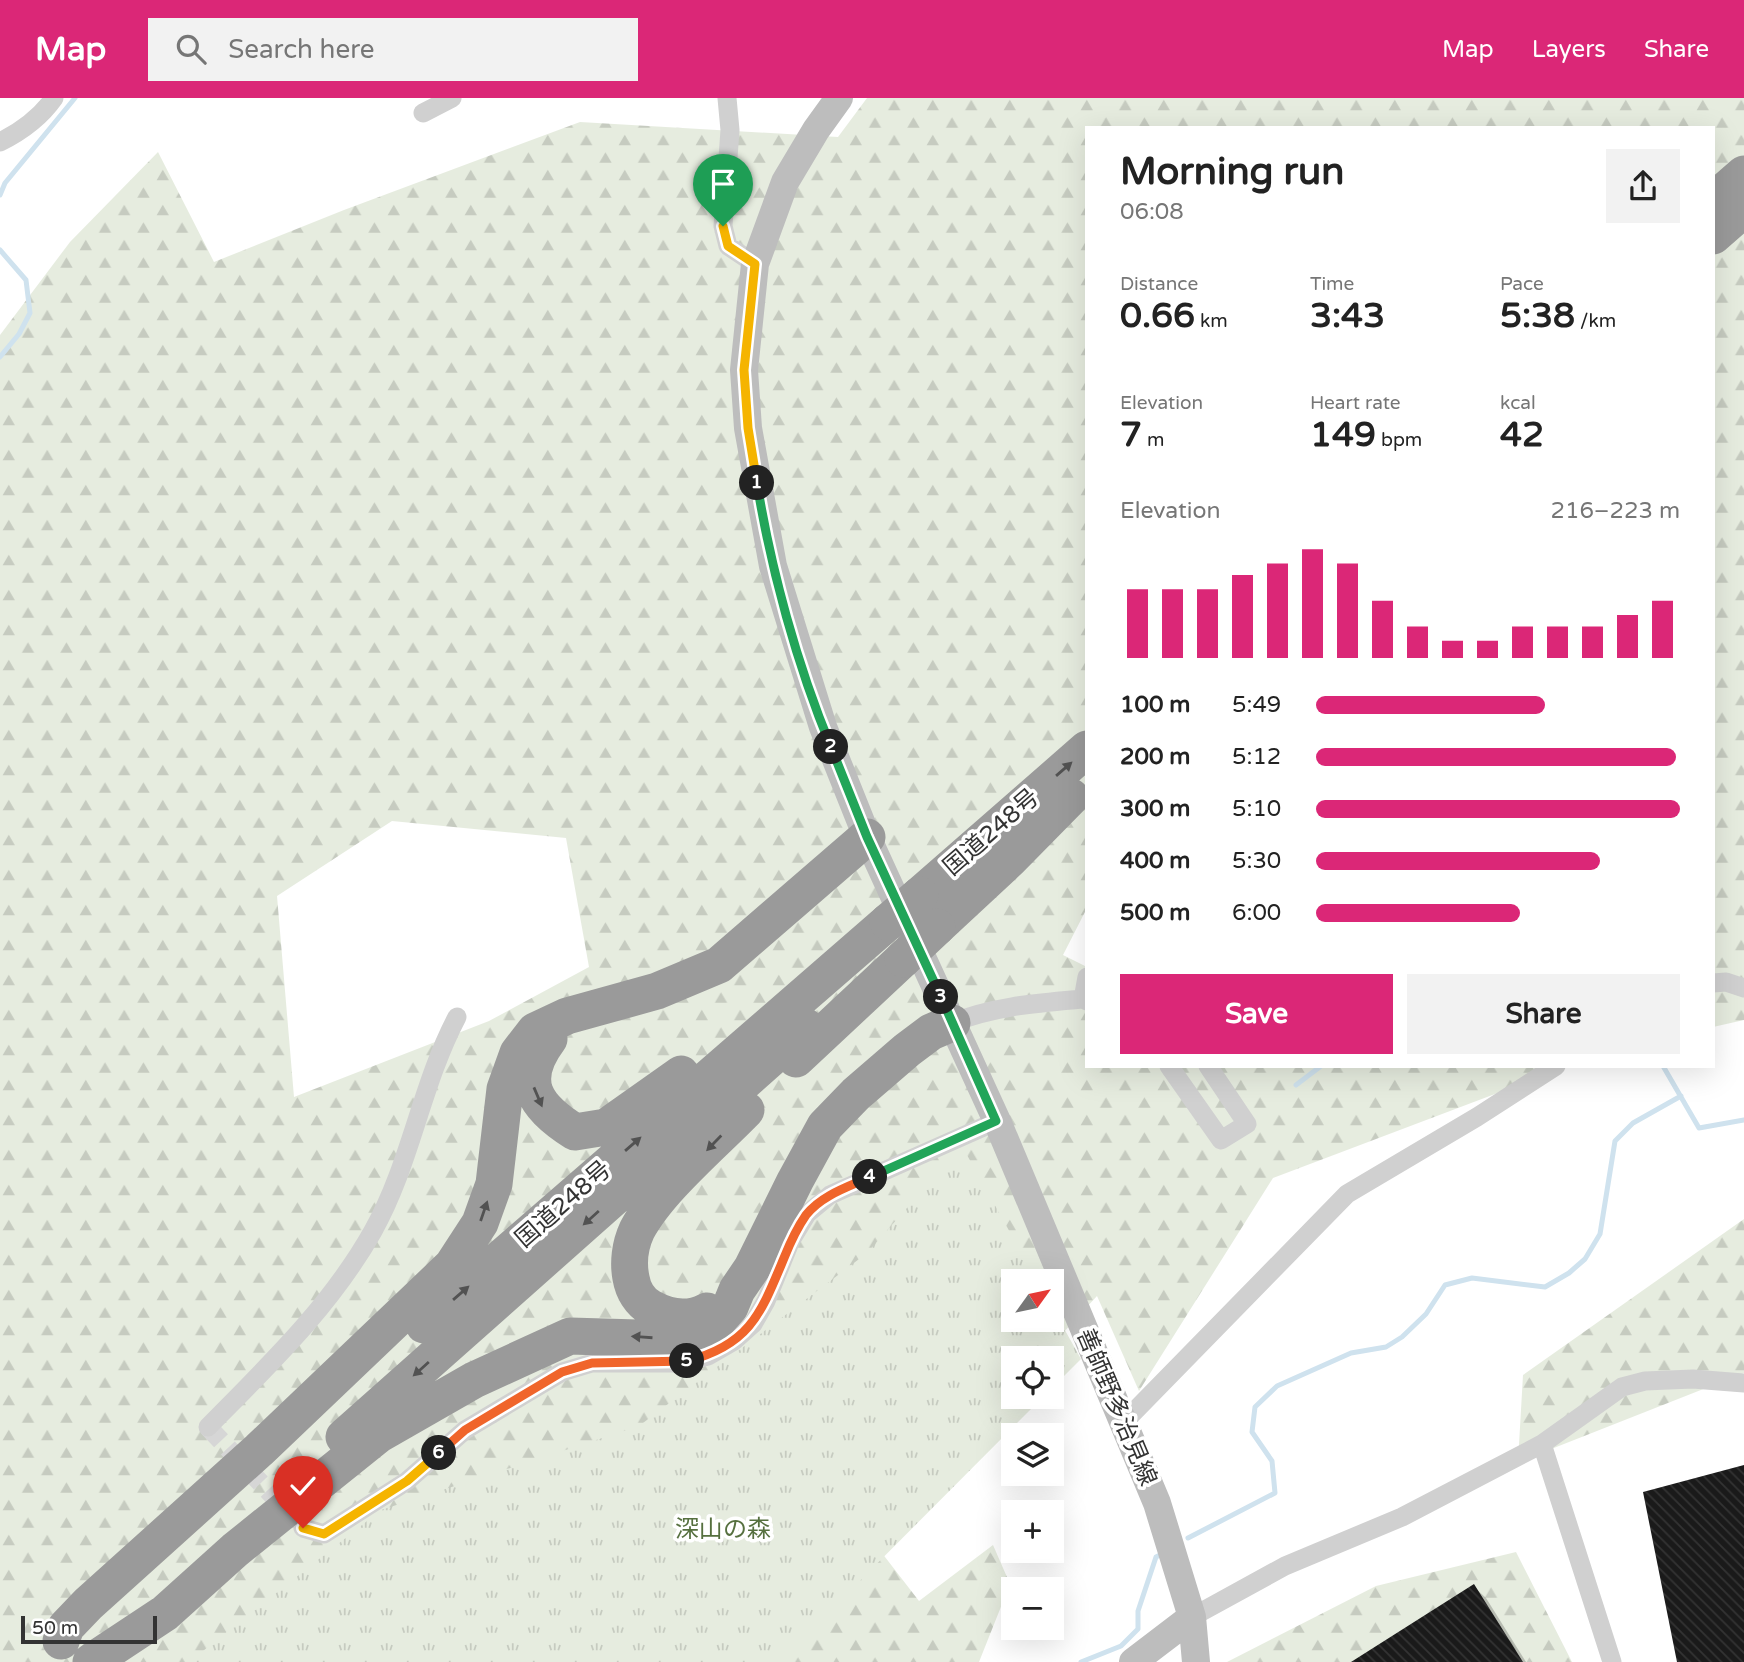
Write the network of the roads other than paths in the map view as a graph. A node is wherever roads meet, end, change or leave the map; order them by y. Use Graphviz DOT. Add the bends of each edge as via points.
graph roads {
  1 [pos="54,98"];
  2 [pos="452,98"];
  3 [pos="727,98"];
  4 [pos="839,98"];
  5 [pos="423,113"];
  6 [pos="0,142"];
  7 [pos="1744,174"];
  8 [pos="1715,199"];
  9 [pos="1744,209"];
  10 [pos="1715,234"];
  11 [pos="755,264"];
  12 [pos="1085,751"];
  13 [pos="1079,790"];
  14 [pos="867,837"];
  15 [pos="929,912"];
  16 [pos="892,939"];
  17 [pos="1715,983"];
  18 [pos="1744,988"];
  19 [pos="1085,1000"];
  20 [pos="567,1016"];
  21 [pos="457,1017"];
  22 [pos="952,1023"];
  23 [pos="1170,1068"];
  24 [pos="1209,1068"];
  25 [pos="1553,1068"];
  26 [pos="996,1121"];
  27 [pos="737,1290"];
  28 [pos="1744,1383"];
  29 [pos="1123,1423"];
  30 [pos="208,1427"];
  31 [pos="1542,1444"];
  32 [pos="303,1528"];
  33 [pos="1192,1617"];
  34 [pos="71,1657"];
  35 [pos="1133,1662"];
  36 [pos="1196,1662"];
  37 [pos="1612,1662"];
  1 -- 6 [label="street" via="36,119"];
  2 -- 5 [label="street"];
  3 -- 11 [label="street" via="730,130 723,226 728,246"];
  4 -- 11 [label="main road, 善師野多治見線" via="785,182"];
  7 -- 8 [label="highway"];
  9 -- 10 [label="highway"];
  11 -- 14 [label="main road, 善師野多治見線" via="744,370 748,428 770,554 823,727"];
  15 -- 12 [label="highway, 国道248号, one-way"];
  13 -- 15 [label="highway, 国道248号"];
  14 -- 20 [label="highway" via="719,965 657,991"];
  14 -- 22 [label="main road, 善師野多治見線"];
  15 -- 16 [label="highway, 国道248号, bridge"];
  20 -- 16 [label="highway, one-way" via="536,1056 534,1094 549,1114 575,1132 606,1127 677,1077 823,956"];
  16 -- 27 [label="highway, one-way" via="799,1056 652,1205 635,1233 628,1263 643,1304 664,1315 685,1318 704,1313"];
  16 -- 34 [label="highway, 国道248号"];
  17 -- 18 [label="street"];
  19 -- 22 [label="street" via="1016,1006"];
  34 -- 20 [label="highway, one-way" via="66,1627 88,1604 452,1266 480,1223 494,1184 505,1089 517,1052 535,1031"];
  21 -- 30 [label="street" via="401,1169 373,1230 335,1290 296,1338"];
  22 -- 26 [label="main road, 善師野多治見線"];
  22 -- 27 [label="highway" via="907,1049 825,1126"];
  23 -- 24 [label="street" via="1221,1140 1247,1124"];
  25 -- 29 [label="street" via="1347,1194"];
  26 -- 29 [label="main road, 善師野多治見線"];
  26 -- 32 [label="street" via="830,1195 807,1214 753,1324 734,1341 708,1356 680,1363 592,1363 562,1372 465,1430 407,1481 324,1534"];
  27 -- 34 [label="highway, one-way" via="715,1324 696,1334 671,1339 570,1336 462,1387 378,1435 165,1613"];
  28 -- 31 [label="street" via="1693,1379 1622,1387"];
  29 -- 33 [label="main road, 善師野多治見線" via="1157,1503"];
  31 -- 33 [label="street" via="1402,1517 1285,1566"];
  31 -- 37 [label="street"];
  33 -- 35 [label="main road"];
  33 -- 36 [label="main road, 善師野多治見線"];
}
